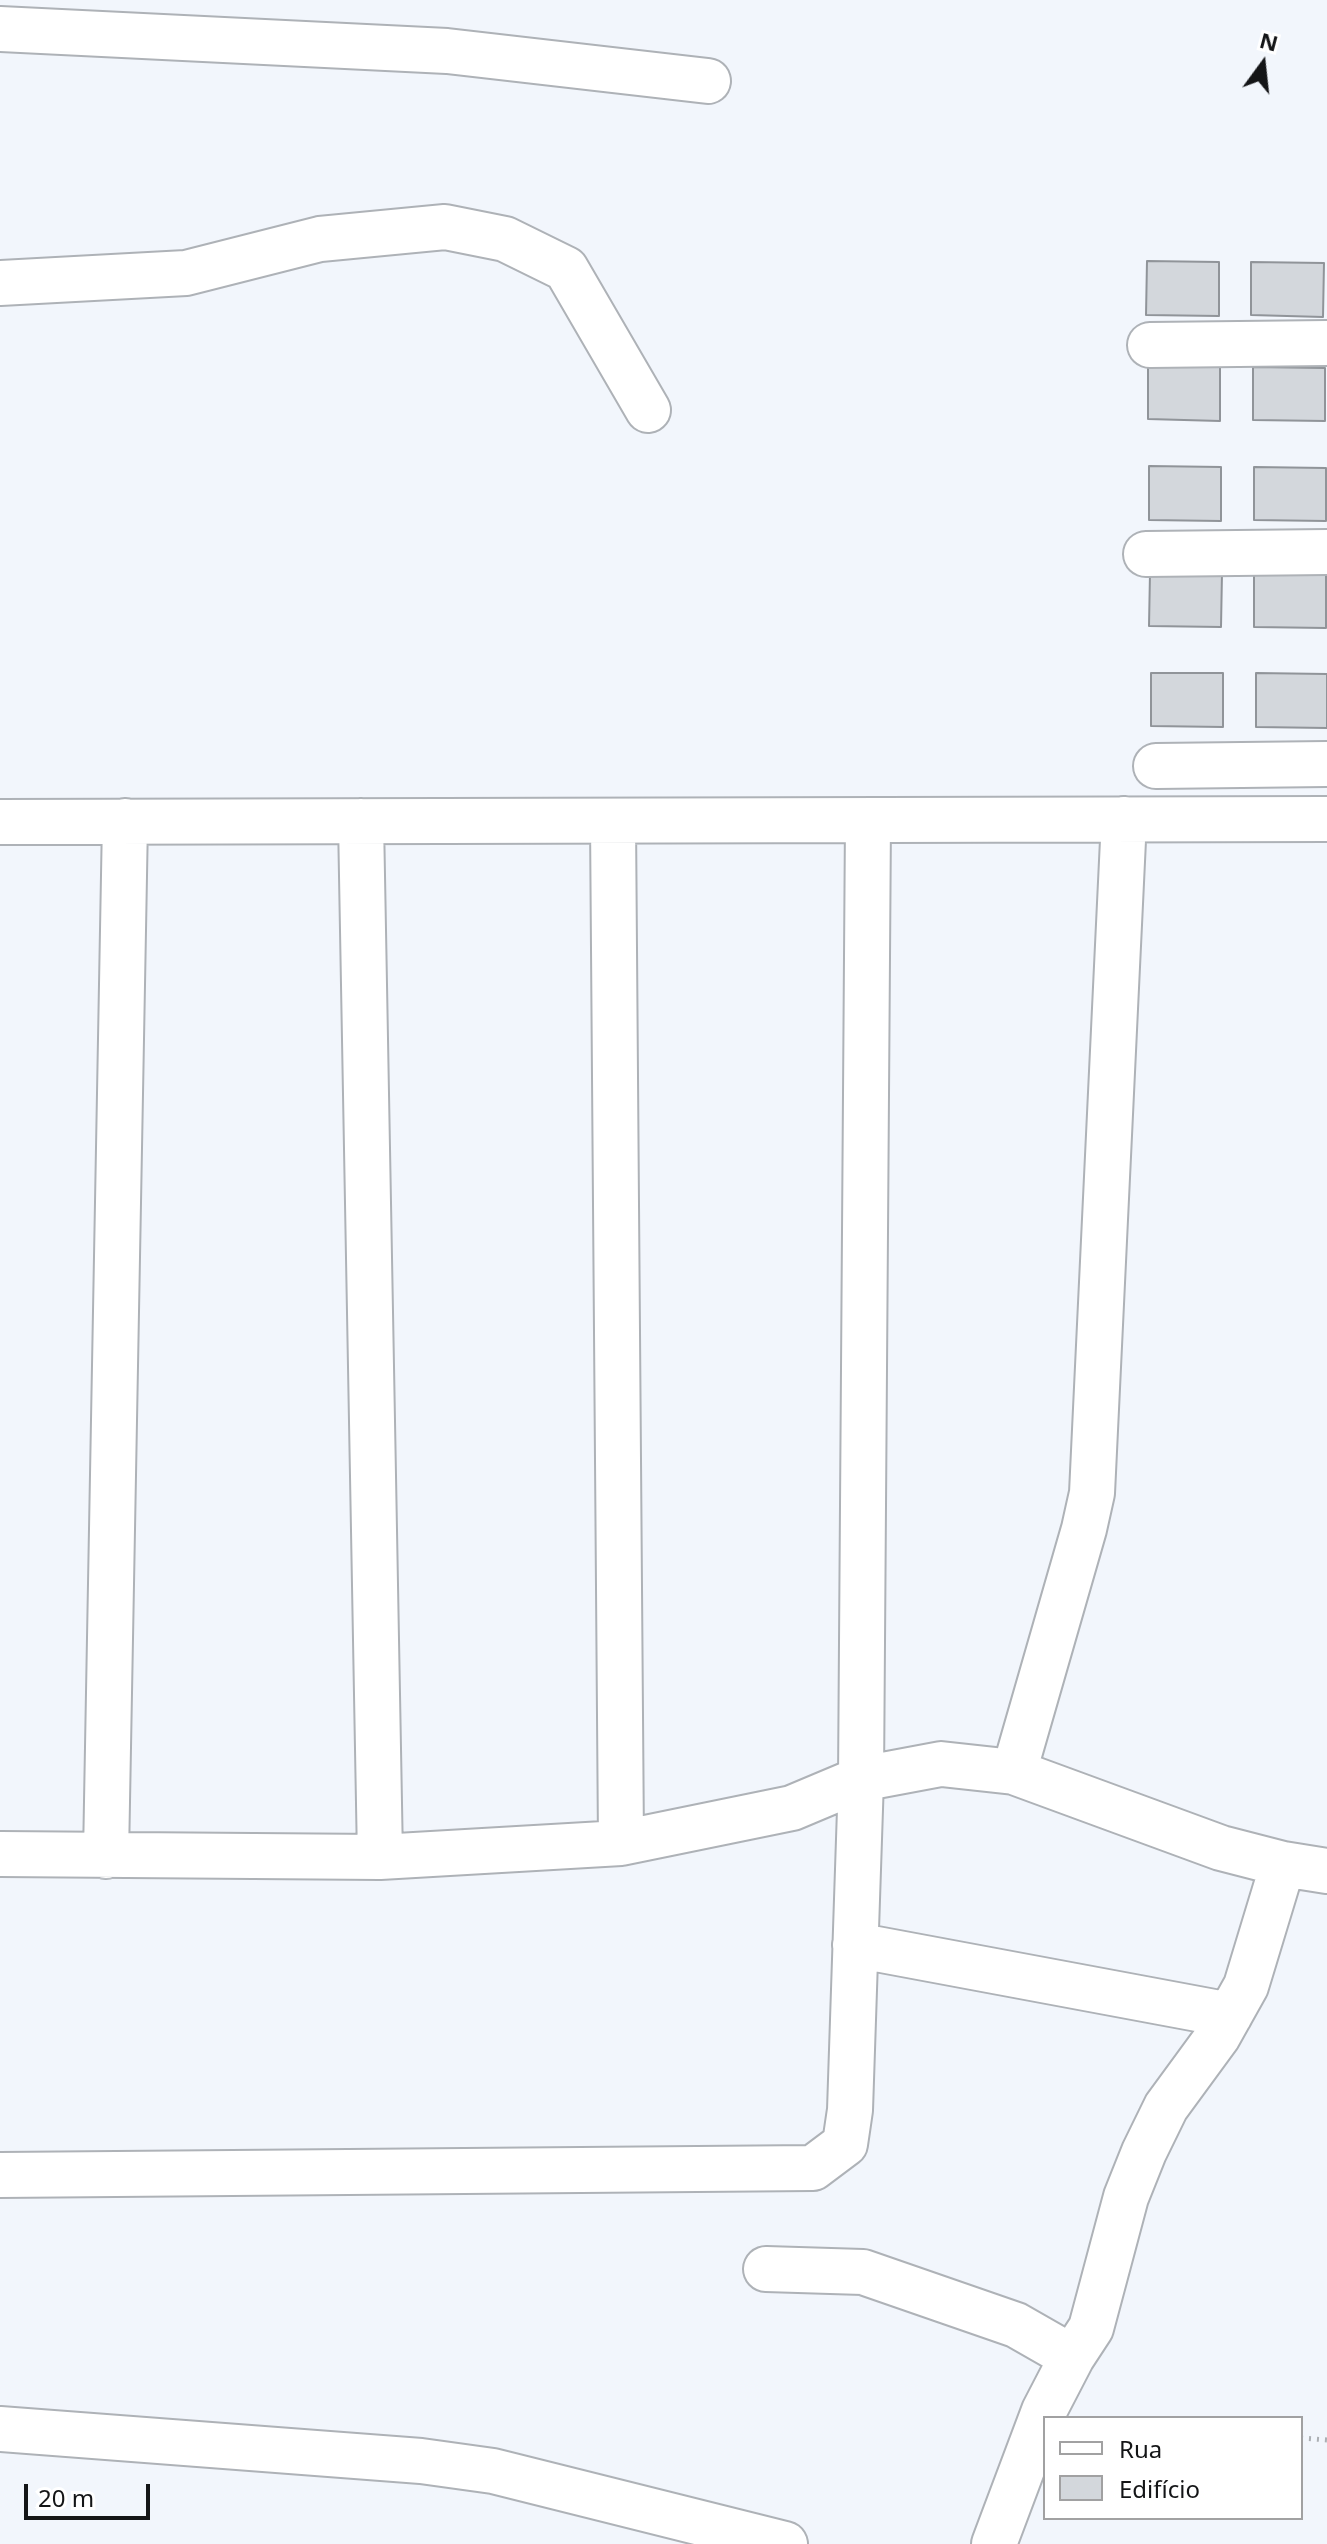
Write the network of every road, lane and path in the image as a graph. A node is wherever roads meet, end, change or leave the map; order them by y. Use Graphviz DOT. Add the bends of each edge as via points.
graph roads {
  1 [pos="0,29"];
  2 [pos="708,81"];
  3 [pos="0,283"];
  4 [pos="1327,343"];
  5 [pos="1150,345"];
  6 [pos="648,410"];
  7 [pos="1327,552"];
  8 [pos="1146,554"];
  9 [pos="1327,764"];
  10 [pos="1156,766"];
  11 [pos="1124,819"];
  12 [pos="1327,819"];
  13 [pos="868,820"];
  14 [pos="125,821"];
  15 [pos="361,821"];
  16 [pos="613,821"];
  17 [pos="0,822"];
  18 [pos="1014,1772"];
  19 [pos="861,1779"];
  20 [pos="621,1843"];
  21 [pos="0,1854"];
  22 [pos="106,1856"];
  23 [pos="380,1857"];
  24 [pos="1283,1864"];
  25 [pos="1327,1871"];
  26 [pos="855,1945"];
  27 [pos="1230,2015"];
  28 [pos="0,2175"];
  29 [pos="766,2269"];
  30 [pos="1072,2357"];
  31 [pos="0,2429"];
  32 [pos="1303,2438"];
  33 [pos="1327,2440"];
  34 [pos="785,2544"];
  35 [pos="994,2544"];
  1 -- 2 [label="street" via="447,51"];
  3 -- 6 [label="street" via="186,273 320,239 445,227 505,239 566,269"];
  4 -- 5 [label="street"];
  7 -- 8 [label="street"];
  9 -- 10 [label="street"];
  11 -- 12 [label="street"];
  11 -- 13 [label="street"];
  11 -- 18 [label="street" via="1092,1493"];
  13 -- 16 [label="street"];
  13 -- 19 [label="street"];
  14 -- 15 [label="street"];
  14 -- 17 [label="street"];
  14 -- 22 [label="street"];
  15 -- 16 [label="street"];
  15 -- 23 [label="street"];
  16 -- 20 [label="street"];
  18 -- 19 [label="street" via="941,1764"];
  18 -- 24 [label="street" via="1221,1848"];
  19 -- 20 [label="street" via="792,1808"];
  19 -- 26 [label="street"];
  20 -- 23 [label="street"];
  21 -- 22 [label="street"];
  22 -- 23 [label="street"];
  24 -- 25 [label="street"];
  24 -- 27 [label="street" via="1246,1986"];
  26 -- 27 [label="street"];
  26 -- 28 [label="street" via="845,2144 813,2168"];
  27 -- 30 [label="street" via="1166,2107 1144,2152 1126,2197 1091,2328"];
  29 -- 30 [label="street" via="863,2272 1016,2325"];
  30 -- 35 [label="street" via="1044,2411"];
  31 -- 34 [label="street" via="493,2471"];
  32 -- 33 [label="path"];
}
